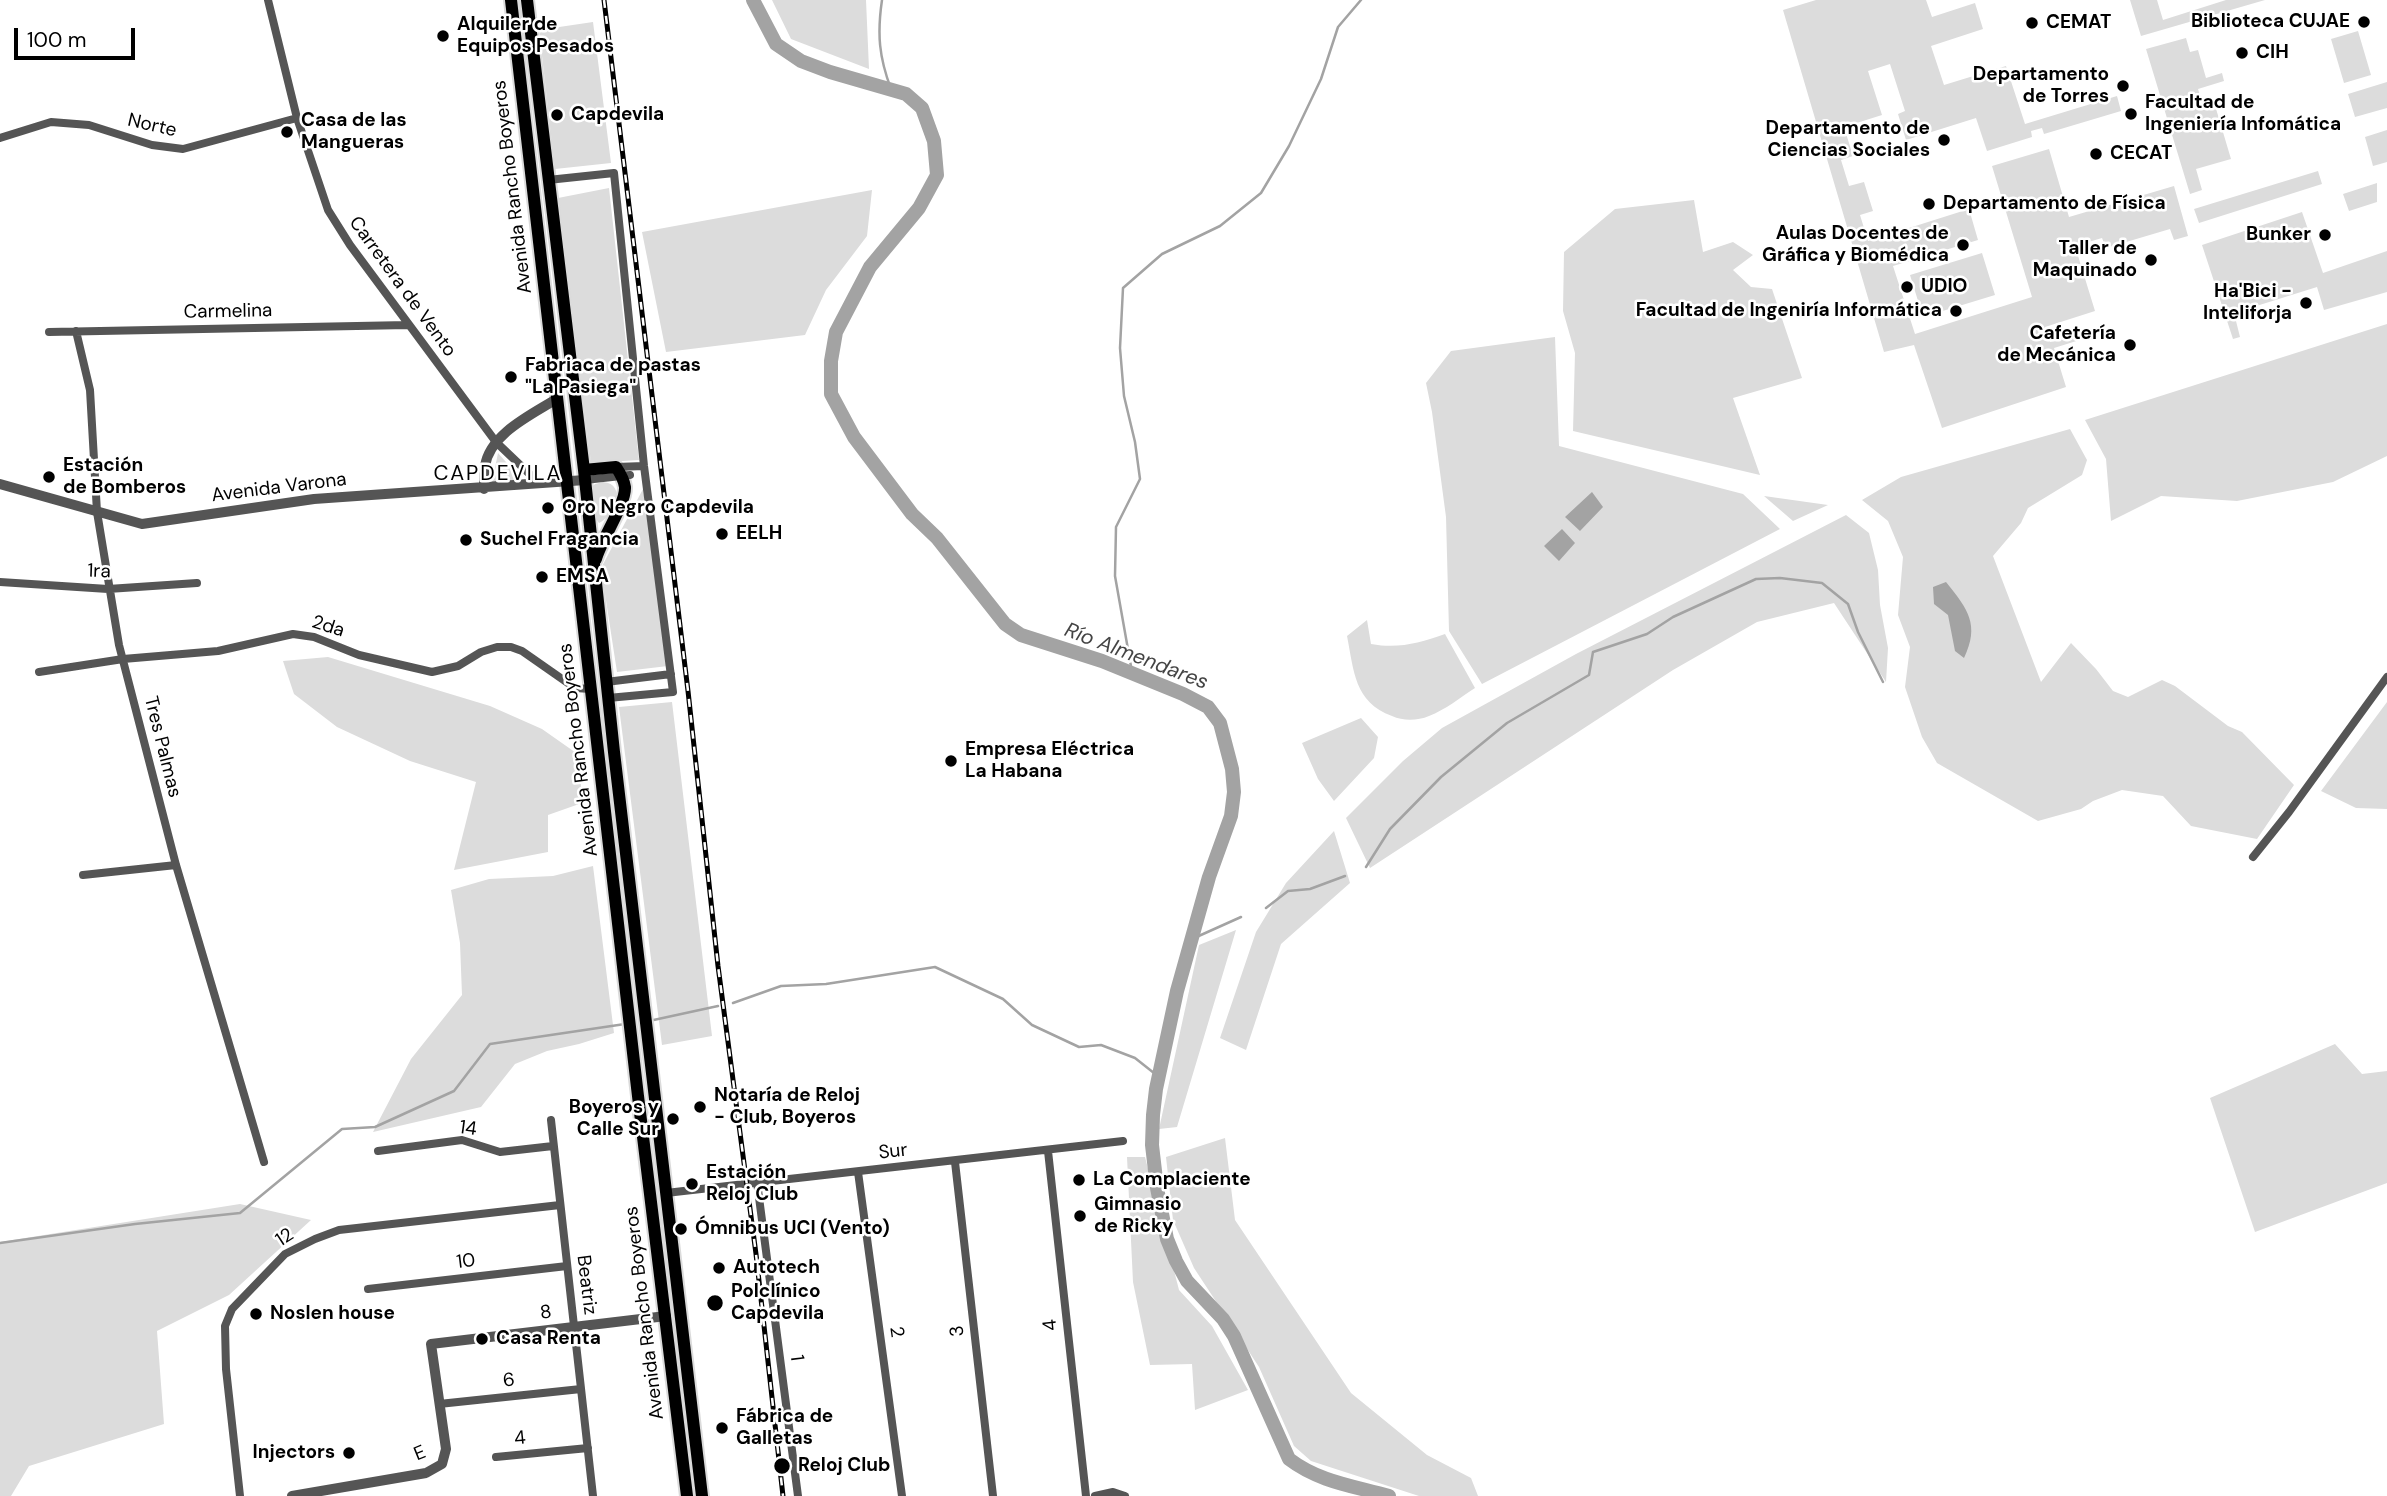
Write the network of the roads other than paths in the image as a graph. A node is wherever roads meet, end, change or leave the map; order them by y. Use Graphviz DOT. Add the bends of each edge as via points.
graph roads {
  1 [pos="268,0"];
  2 [pos="511,0"];
  3 [pos="527,0"];
  4 [pos="297,118"];
  5 [pos="0,138"];
  6 [pos="548,180"];
  7 [pos="408,325"];
  8 [pos="48,331"];
  9 [pos="76,331"];
  10 [pos="558,398"];
  11 [pos="496,442"];
  12 [pos="644,466"];
  13 [pos="584,475"];
  14 [pos="623,475"];
  15 [pos="567,480"];
  16 [pos="539,483"];
  17 [pos="0,484"];
  18 [pos="484,489"];
  19 [pos="97,512"];
  20 [pos="594,570"];
  21 [pos="0,582"];
  22 [pos="197,583"];
  23 [pos="108,589"];
  24 [pos="123,659"];
  25 [pos="39,672"];
  26 [pos="671,674"];
  27 [pos="2387,677"];
  28 [pos="606,682"];
  29 [pos="591,688"];
  30 [pos="608,698"];
  31 [pos="2253,857"];
  32 [pos="176,865"];
  33 [pos="83,875"];
  34 [pos="551,1121"];
  35 [pos="1123,1141"];
  36 [pos="553,1146"];
  37 [pos="1048,1150"];
  38 [pos="378,1151"];
  39 [pos="264,1162"];
  40 [pos="955,1162"];
  41 [pos="858,1172"];
  42 [pos="757,1182"];
  43 [pos="666,1193"];
  44 [pos="560,1205"];
  45 [pos="568,1266"];
  46 [pos="368,1289"];
  47 [pos="666,1316"];
  48 [pos="575,1327"];
  49 [pos="431,1344"];
  50 [pos="581,1389"];
  51 [pos="439,1404"];
  52 [pos="588,1448"];
  53 [pos="496,1457"];
  54 [pos="240,1496"];
  55 [pos="292,1496"];
  56 [pos="593,1496"];
  57 [pos="687,1496"];
  58 [pos="702,1496"];
  59 [pos="798,1496"];
  60 [pos="902,1496"];
  61 [pos="993,1496"];
  62 [pos="1086,1496"];
  63 [pos="1094,1496"];
  64 [pos="1125,1496"];
  1 -- 4 [label="street, Carretera de Vento"];
  2 -- 10 [label="highway, Avenida Rancho Boyeros"];
  3 -- 6 [label="highway, Avenida Rancho Boyeros"];
  4 -- 5 [label="street, Norte" via="183,149 152,145 89,125 51,122"];
  4 -- 7 [label="street, Carretera de Vento" via="328,210"];
  6 -- 12 [label="street" via="614,173"];
  6 -- 13 [label="highway, Avenida Rancho Boyeros"];
  7 -- 9 [label="street, Carmelina"];
  7 -- 11 [label="street, Carretera de Vento"];
  8 -- 9 [label="street, Carmelina"];
  9 -- 19 [label="street, Tres Palmas" via="90,390"];
  10 -- 11 [label="street"];
  10 -- 15 [label="highway, Avenida Rancho Boyeros"];
  11 -- 16 [label="street, Carretera de Vento"];
  11 -- 18 [label="street" via="485,464"];
  12 -- 14 [label="street"];
  12 -- 14 [label="street"];
  12 -- 26 [label="street"];
  13 -- 14 [label="highway"];
  13 -- 15 [label="street, Avenida Varona"];
  13 -- 20 [label="highway, Avenida Rancho Boyeros"];
  14 -- 20 [label="highway" via="623,498"];
  15 -- 16 [label="street, Avenida Varona"];
  15 -- 29 [label="highway, Avenida Rancho Boyeros"];
  16 -- 18 [label="street, Avenida Varona"];
  17 -- 19 [label="street, Avenida Varona"];
  18 -- 19 [label="street, Avenida Varona" via="314,499 142,524"];
  19 -- 23 [label="street, Tres Palmas"];
  20 -- 28 [label="highway, Avenida Rancho Boyeros"];
  21 -- 23 [label="street, 1ra"];
  22 -- 23 [label="street, 1ra"];
  23 -- 24 [label="street, Tres Palmas"];
  24 -- 25 [label="street, 2da"];
  24 -- 29 [label="street, 2da" via="218,650 293,634 432,672 458,666 481,652 511,648 575,688"];
  24 -- 32 [label="street, Tres Palmas"];
  26 -- 28 [label="street"];
  26 -- 30 [label="street" via="673,692"];
  27 -- 31 [label="street"];
  28 -- 30 [label="highway, Avenida Rancho Boyeros"];
  29 -- 47 [label="highway, Avenida Rancho Boyeros"];
  30 -- 43 [label="highway, Avenida Rancho Boyeros"];
  32 -- 33 [label="street"];
  32 -- 39 [label="street, Tres Palmas"];
  34 -- 36 [label="street, Beatriz"];
  35 -- 37 [label="street, Sur"];
  36 -- 38 [label="street, 14" via="500,1152 462,1140"];
  36 -- 44 [label="street, Beatriz"];
  37 -- 40 [label="street, Sur"];
  37 -- 62 [label="street, 4"];
  40 -- 41 [label="street, Sur"];
  40 -- 61 [label="street, 3"];
  41 -- 42 [label="street, Sur"];
  41 -- 60 [label="street, 2"];
  42 -- 43 [label="street, Sur"];
  42 -- 59 [label="street, 1"];
  43 -- 58 [label="highway, Avenida Rancho Boyeros"];
  44 -- 45 [label="street, Beatriz"];
  44 -- 54 [label="street, 12" via="339,1230 285,1254 232,1309 225,1326"];
  45 -- 46 [label="street, 10"];
  45 -- 48 [label="street, Beatriz"];
  47 -- 48 [label="street, 8"];
  47 -- 57 [label="highway, Avenida Rancho Boyeros"];
  48 -- 49 [label="street, 8"];
  48 -- 50 [label="street, Beatriz"];
  49 -- 51 [label="street, E"];
  50 -- 51 [label="street, 6"];
  50 -- 52 [label="street, Beatriz"];
  51 -- 55 [label="street, E" via="446,1449 442,1464 426,1473"];
  52 -- 53 [label="street, 4"];
  52 -- 56 [label="street, Beatriz"];
  63 -- 64 [label="street" via="1113,1492"];
}
